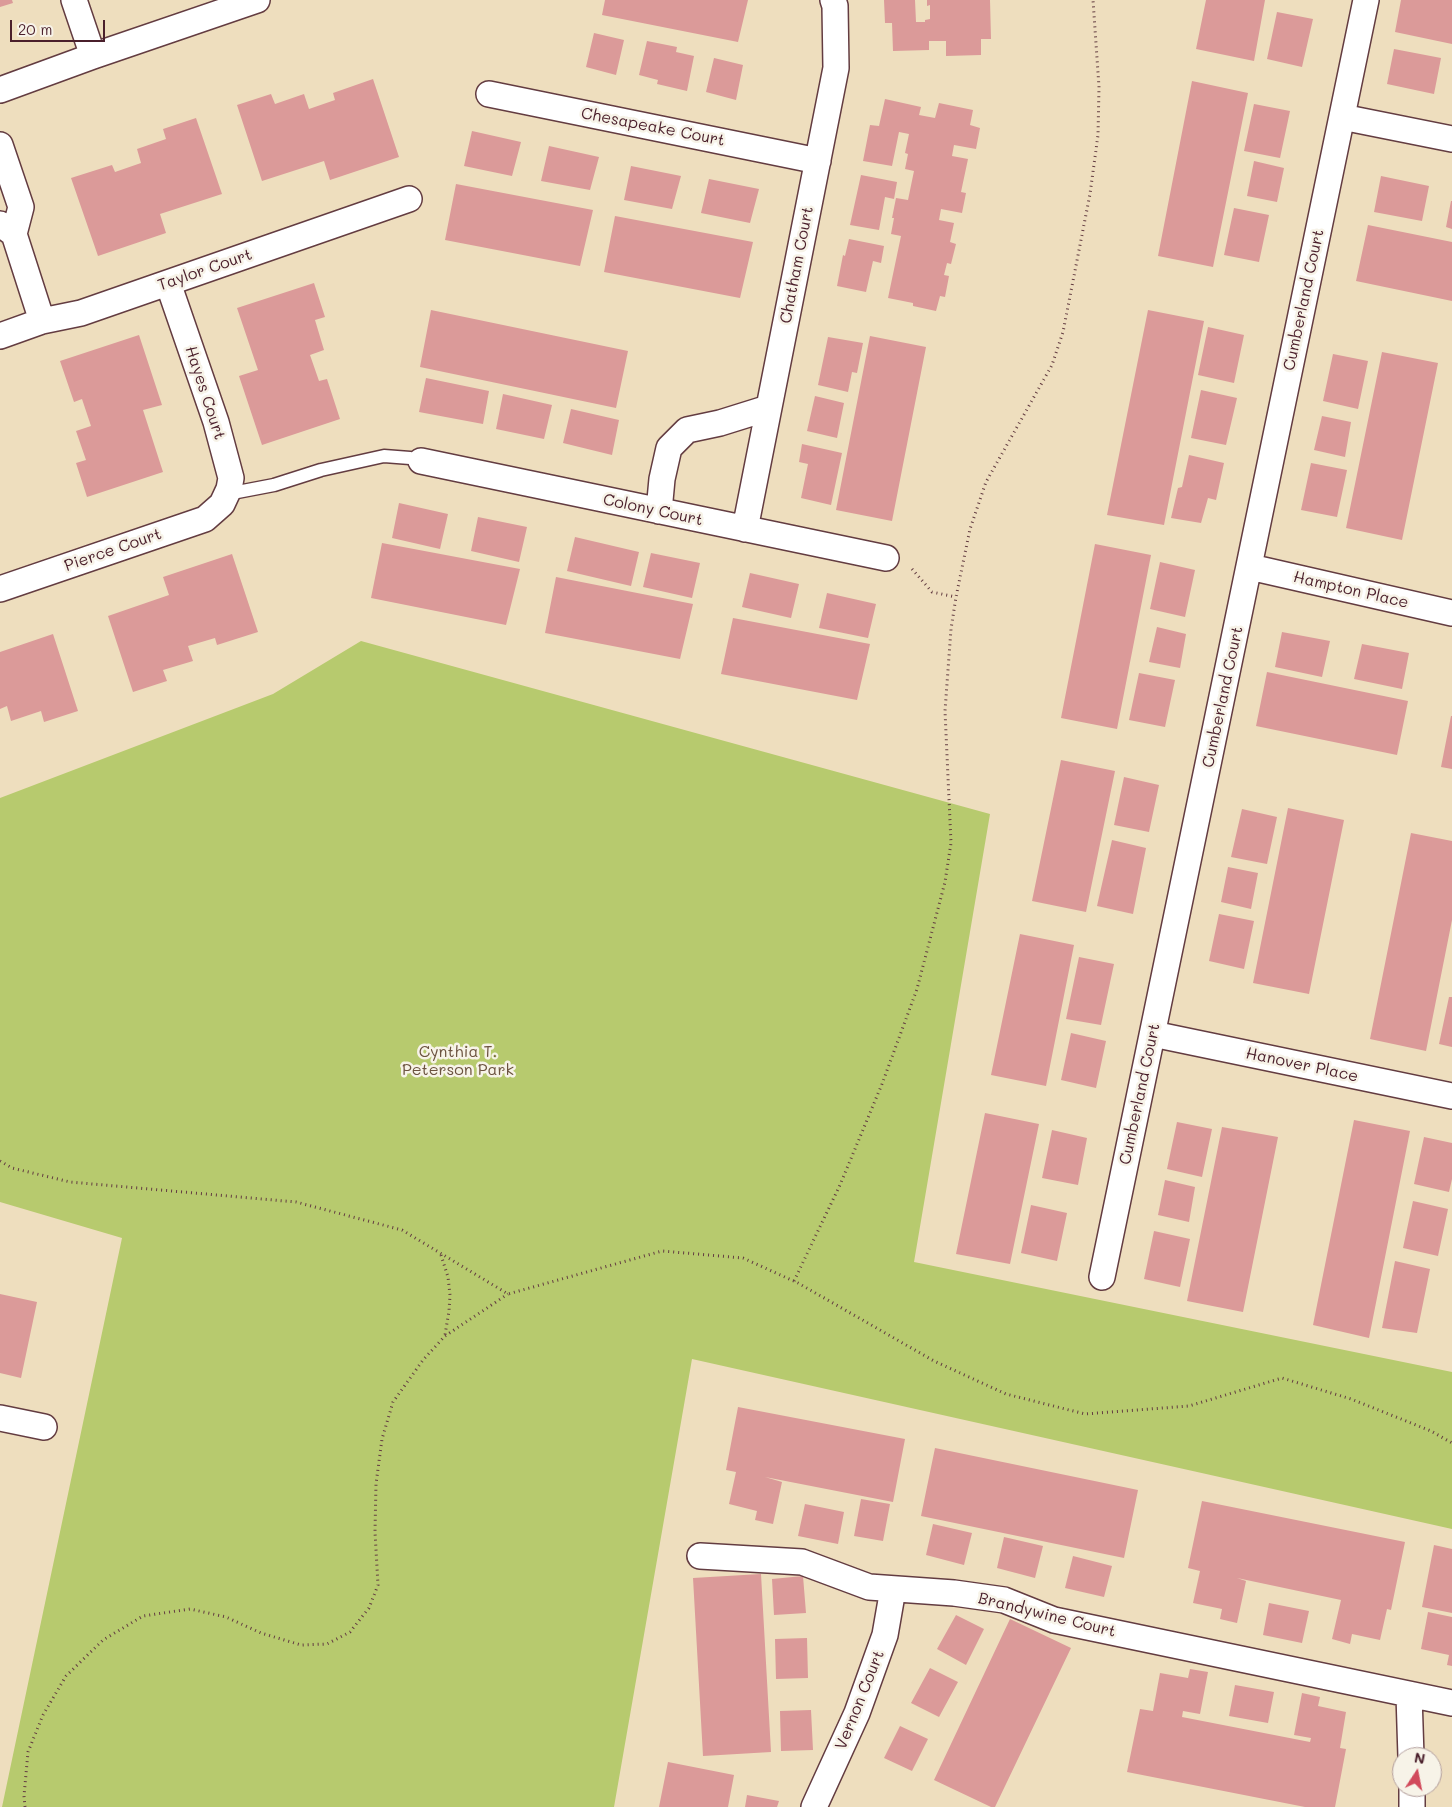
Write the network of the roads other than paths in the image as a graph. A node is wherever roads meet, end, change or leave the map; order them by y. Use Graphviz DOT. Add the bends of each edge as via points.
graph roads {
  1 [pos="74,0"];
  2 [pos="257,0"];
  3 [pos="833,0"];
  4 [pos="1366,0"];
  5 [pos="93,56"];
  6 [pos="0,90"];
  7 [pos="489,94"];
  8 [pos="1342,117"];
  9 [pos="1452,139"];
  10 [pos="0,145"];
  11 [pos="818,160"];
  12 [pos="409,199"];
  13 [pos="7,229"];
  14 [pos="168,282"];
  15 [pos="42,321"];
  16 [pos="0,336"];
  17 [pos="768,408"];
  18 [pos="421,461"];
  19 [pos="224,499"];
  20 [pos="658,511"];
  21 [pos="745,528"];
  22 [pos="886,558"];
  23 [pos="1250,567"];
  24 [pos="0,589"];
  25 [pos="1452,613"];
  26 [pos="1153,1034"];
  27 [pos="1452,1096"];
  28 [pos="1102,1277"];
  29 [pos="0,1418"];
  30 [pos="44,1427"];
  31 [pos="700,1556"];
  32 [pos="893,1589"];
  33 [pos="1409,1695"];
  34 [pos="1452,1703"];
  35 [pos="1411,1747"];
  36 [pos="814,1807"];
  1 -- 5 [label="street"];
  2 -- 5 [label="street"];
  3 -- 11 [label="street, Chatham Court" via="836,68"];
  4 -- 8 [label="street, Cumberland Court"];
  5 -- 6 [label="street"];
  7 -- 11 [label="street, Chesapeake Court"];
  8 -- 9 [label="street"];
  8 -- 23 [label="street, Cumberland Court"];
  10 -- 13 [label="street" via="21,208"];
  11 -- 17 [label="street, Chatham Court"];
  12 -- 14 [label="street, Taylor Court"];
  13 -- 15 [label="street"];
  14 -- 15 [label="street, Taylor Court" via="81,313"];
  14 -- 19 [label="street, Hayes Court" via="216,422 231,478"];
  15 -- 16 [label="street, Taylor Court"];
  17 -- 20 [label="street" via="687,430 669,448"];
  17 -- 21 [label="street, Chatham Court"];
  18 -- 19 [label="lane" via="384,456 321,470"];
  18 -- 20 [label="street, Colony Court"];
  19 -- 24 [label="street, Pierce Court" via="205,519"];
  20 -- 21 [label="street, Colony Court"];
  21 -- 22 [label="street, Colony Court"];
  23 -- 25 [label="street, Hampton Place"];
  23 -- 26 [label="street, Cumberland Court"];
  26 -- 27 [label="street, Hanover Place"];
  26 -- 28 [label="street, Cumberland Court"];
  29 -- 30 [label="street"];
  31 -- 32 [label="street, Brandywine Court" via="802,1562 869,1587"];
  32 -- 33 [label="street, Brandywine Court" via="1004,1600 1054,1620"];
  32 -- 36 [label="street, Vernon Court" via="885,1635 860,1704"];
  33 -- 34 [label="street, Brandywine Court"];
  33 -- 35 [label="street"];
}
